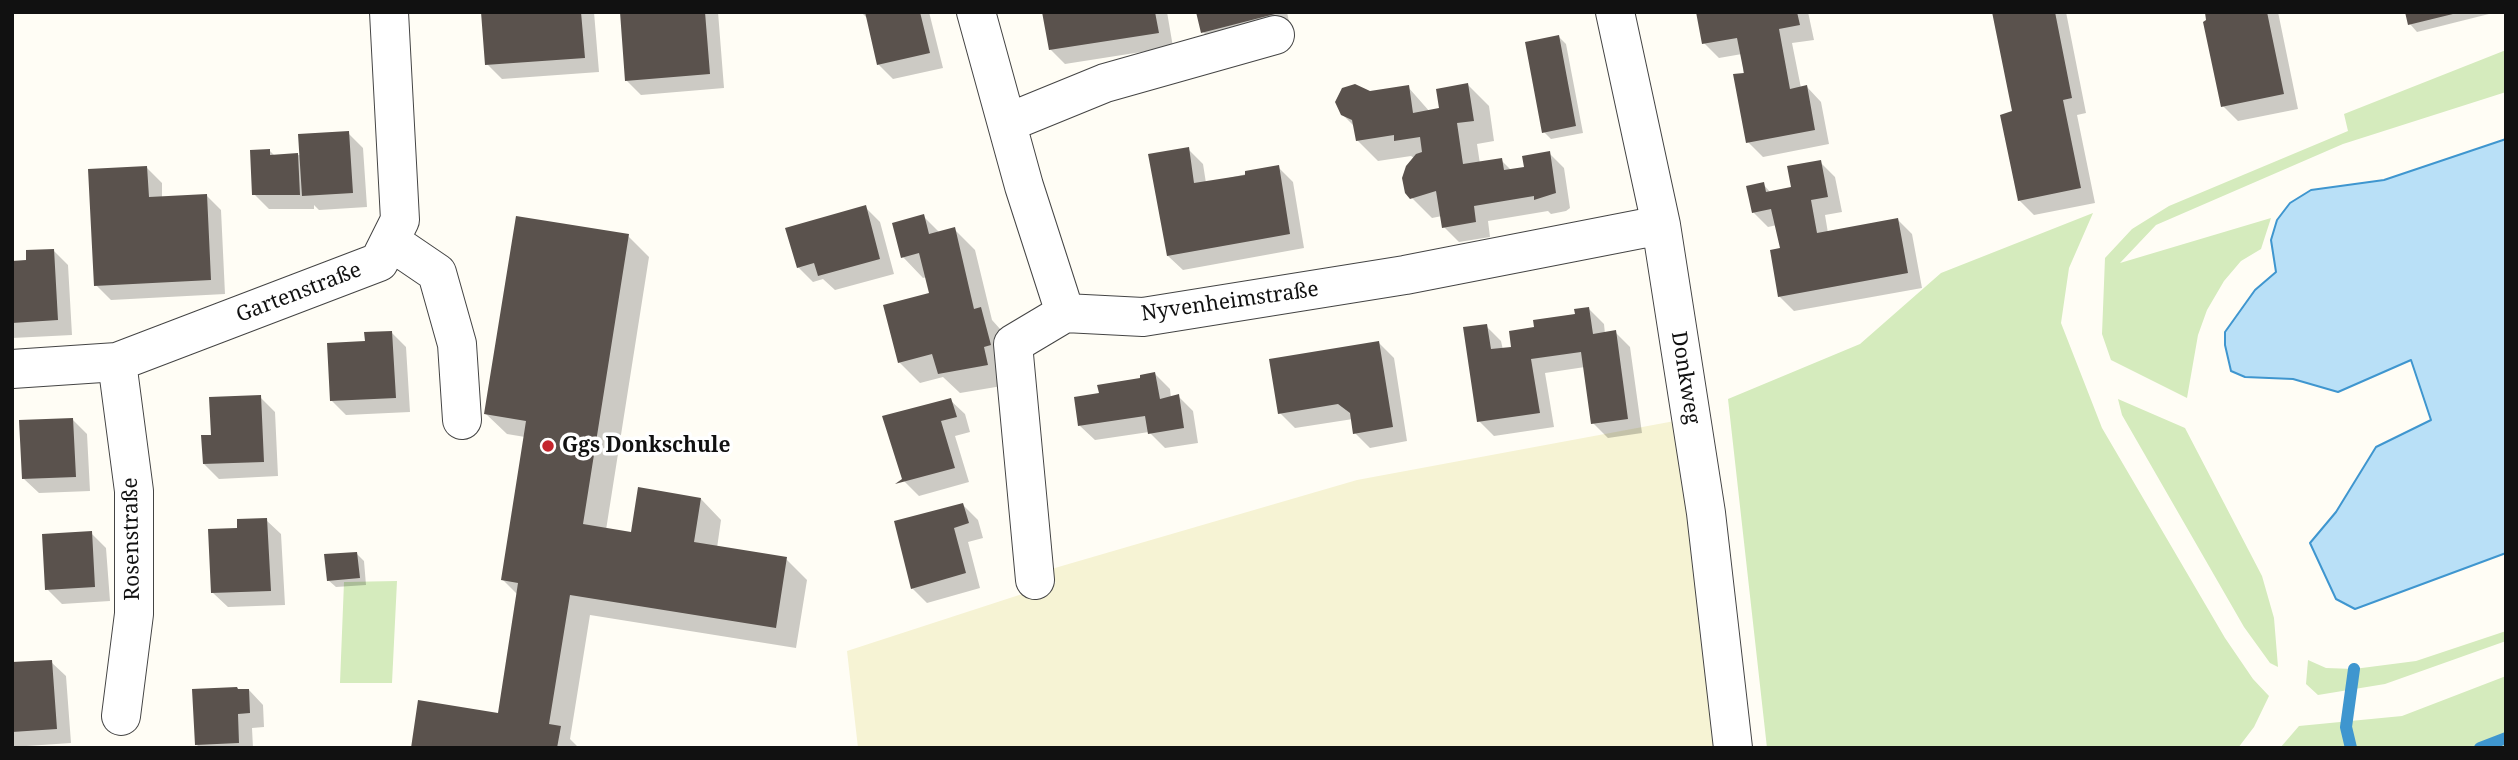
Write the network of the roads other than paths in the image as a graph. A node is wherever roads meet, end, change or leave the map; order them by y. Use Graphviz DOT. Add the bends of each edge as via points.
graph roads {
  1 [pos="389,12"];
  2 [pos="976,12"];
  3 [pos="1615,12"];
  4 [pos="1275,35"];
  5 [pos="1007,123"];
  6 [pos="1661,225"];
  7 [pos="390,241"];
  8 [pos="1065,313"];
  9 [pos="117,362"];
  10 [pos="12,369"];
  11 [pos="462,420"];
  12 [pos="1035,580"];
  13 [pos="121,716"];
  14 [pos="1733,748"];
  1 -- 7 [label="street, Gartenstraße" via="400,220"];
  2 -- 5 [label="street"];
  3 -- 6 [label="street, Donkweg"];
  4 -- 5 [label="street" via="1105,83"];
  5 -- 8 [label="street"];
  6 -- 8 [label="street, Nyvenheimstraße" via="1405,275 1143,317"];
  6 -- 14 [label="street, Donkweg" via="1706,513"];
  7 -- 9 [label="street, Gartenstraße" via="379,262"];
  7 -- 11 [label="street" via="437,273 457,344"];
  8 -- 12 [label="street" via="1013,344"];
  9 -- 10 [label="street, Gartenstraße"];
  9 -- 13 [label="street, Rosenstraße" via="134,491 134,614"];
}
